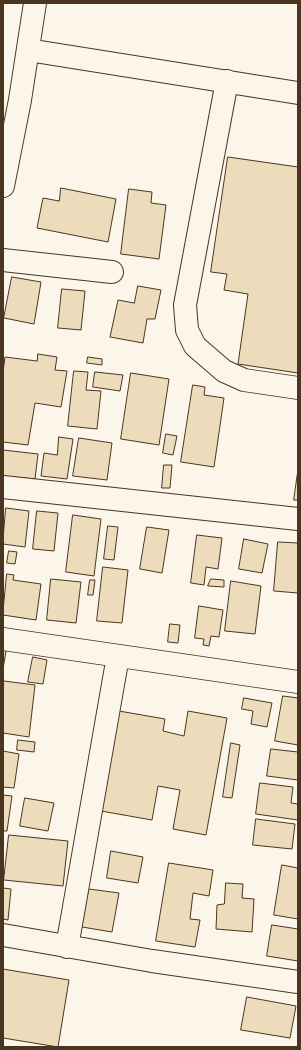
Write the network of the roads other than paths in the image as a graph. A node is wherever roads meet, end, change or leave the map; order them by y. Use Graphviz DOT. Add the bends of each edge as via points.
graph roads {
  1 [pos="35,3"];
  2 [pos="28,50"];
  3 [pos="227,81"];
  4 [pos="298,93"];
  5 [pos="12,99"];
  6 [pos="3,186"];
  7 [pos="3,260"];
  8 [pos="112,272"];
  9 [pos="298,388"];
  10 [pos="3,487"];
  11 [pos="298,519"];
  12 [pos="3,639"];
  13 [pos="118,656"];
  14 [pos="298,682"];
  15 [pos="3,935"];
  16 [pos="67,947"];
  17 [pos="298,982"];
  1 -- 2 [label="street"];
  2 -- 3 [label="street"];
  2 -- 5 [label="street"];
  3 -- 4 [label="street"];
  3 -- 9 [label="street" via="185,305 187,330 196,346 224,371 244,380"];
  5 -- 6 [label="street"];
  7 -- 8 [label="street"];
  10 -- 11 [label="street"];
  12 -- 13 [label="street"];
  13 -- 14 [label="street"];
  13 -- 16 [label="street"];
  15 -- 16 [label="street"];
  16 -- 17 [label="street"];
}
